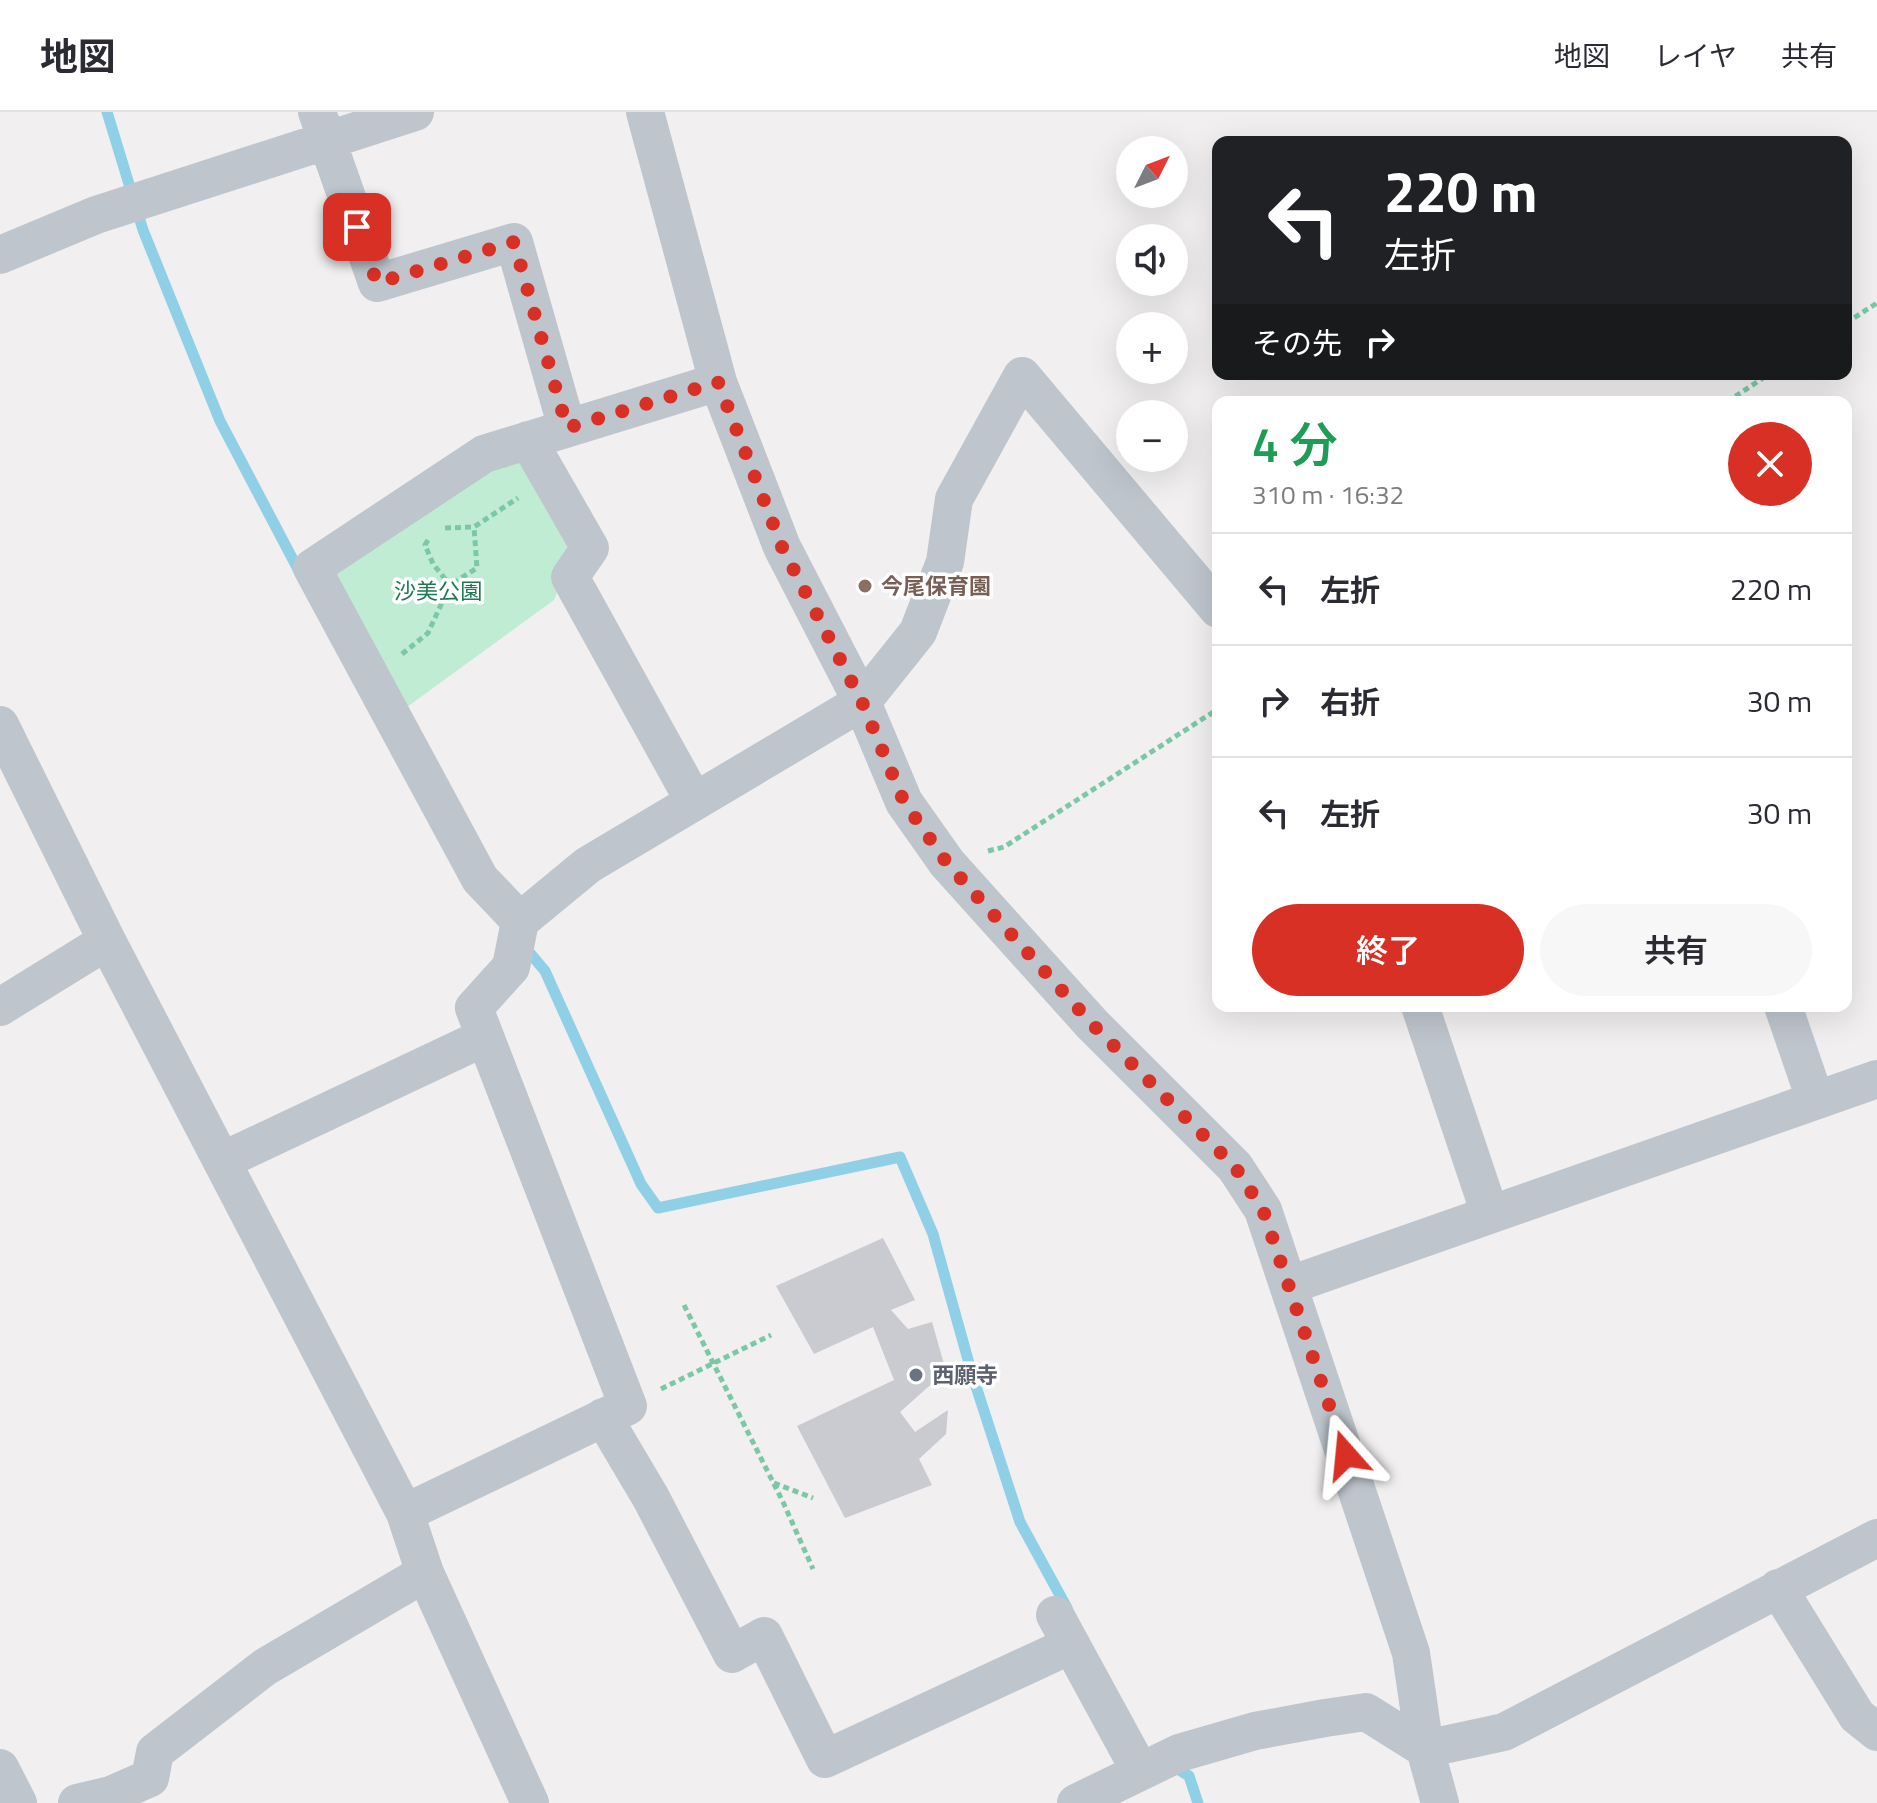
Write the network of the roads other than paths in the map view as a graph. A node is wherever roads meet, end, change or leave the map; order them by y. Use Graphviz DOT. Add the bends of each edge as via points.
graph roads {
  1 [pos="415,112"];
  2 [pos="645,112"];
  3 [pos="322,126"];
  4 [pos="0,255"];
  5 [pos="718,382"];
  6 [pos="567,428"];
  7 [pos="528,440"];
  8 [pos="1212,602"];
  9 [pos="862,702"];
  10 [pos="0,725"];
  11 [pos="694,801"];
  12 [pos="520,921"];
  13 [pos="107,941"];
  14 [pos="0,1007"];
  15 [pos="1422,1012"];
  16 [pos="1785,1012"];
  17 [pos="485,1037"];
  18 [pos="1877,1079"];
  19 [pos="1815,1099"];
  20 [pos="222,1161"];
  21 [pos="1490,1214"];
  22 [pos="1290,1285"];
  23 [pos="615,1411"];
  24 [pos="405,1513"];
  25 [pos="1877,1538"];
  26 [pos="425,1573"];
  27 [pos="1778,1588"];
  28 [pos="1877,1732"];
  29 [pos="1425,1749"];
  30 [pos="0,1768"];
  31 [pos="1140,1771"];
  32 [pos="157,1790"];
  33 [pos="18,1803"];
  34 [pos="77,1803"];
  35 [pos="530,1803"];
  36 [pos="1076,1803"];
  37 [pos="1440,1803"];
  1 -- 3 [label="street"];
  2 -- 5 [label="street"];
  3 -- 4 [label="street"];
  3 -- 6 [label="street" via="377,283 514,242"];
  5 -- 6 [label="street"];
  5 -- 9 [label="street" via="782,547"];
  6 -- 7 [label="street"];
  7 -- 11 [label="street" via="590,548 570,577"];
  7 -- 12 [label="street" via="484,454 312,568 480,879"];
  8 -- 9 [label="street" via="1022,376 954,499 945,562 918,632"];
  9 -- 11 [label="street"];
  9 -- 22 [label="street" via="904,802 947,863 1092,1024 1235,1167 1263,1210"];
  10 -- 13 [label="street"];
  11 -- 12 [label="street" via="588,865"];
  12 -- 17 [label="street" via="511,967 474,1008"];
  13 -- 14 [label="street"];
  13 -- 20 [label="street"];
  15 -- 21 [label="street"];
  16 -- 19 [label="street"];
  17 -- 20 [label="street"];
  17 -- 23 [label="street"];
  18 -- 19 [label="street"];
  19 -- 21 [label="street"];
  20 -- 24 [label="street"];
  21 -- 22 [label="street"];
  22 -- 29 [label="street" via="1411,1653"];
  23 -- 24 [label="street"];
  23 -- 31 [label="street" via="651,1498 732,1654 764,1636 825,1759 1063,1630"];
  24 -- 26 [label="street"];
  25 -- 27 [label="street"];
  26 -- 32 [label="street" via="265,1667 155,1752"];
  26 -- 35 [label="street"];
  27 -- 28 [label="street" via="1857,1716"];
  27 -- 29 [label="street" via="1504,1732"];
  29 -- 31 [label="street" via="1366,1712 1255,1731 1179,1753"];
  29 -- 37 [label="street"];
  30 -- 33 [label="street"];
  31 -- 36 [label="street"];
  32 -- 34 [label="street"];
}
